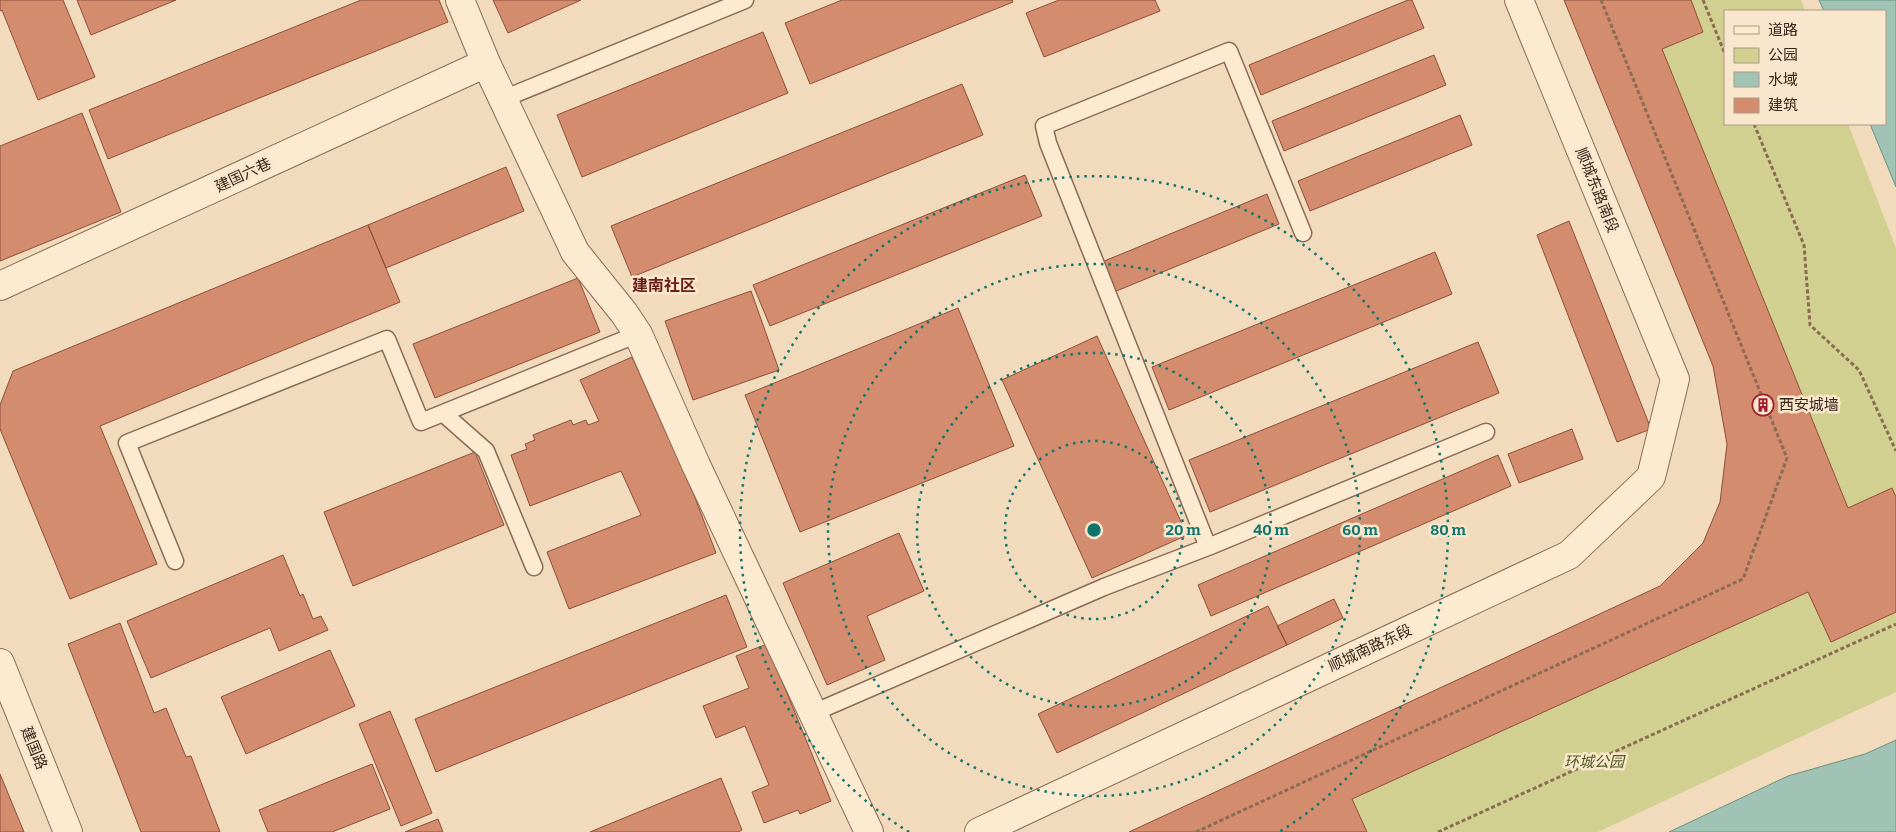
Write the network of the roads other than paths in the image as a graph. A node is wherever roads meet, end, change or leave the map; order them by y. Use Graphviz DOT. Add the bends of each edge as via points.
graph roads {
  1 [pos="460,0"];
  2 [pos="745,0"];
  3 [pos="1520,0"];
  4 [pos="486,63"];
  5 [pos="503,99"];
  6 [pos="1303,233"];
  7 [pos="0,286"];
  8 [pos="638,334"];
  9 [pos="1676,379"];
  10 [pos="444,414"];
  11 [pos="1486,432"];
  12 [pos="1208,548"];
  13 [pos="175,562"];
  14 [pos="534,567"];
  15 [pos="0,664"];
  16 [pos="813,713"];
  17 [pos="68,832"];
  18 [pos="869,832"];
  19 [pos="979,832"];
  1 -- 4 [label="street"];
  2 -- 5 [label="lane"];
  3 -- 9 [label="street, 顺城东路南段"];
  4 -- 5 [label="street"];
  4 -- 7 [label="street, 建国六巷"];
  5 -- 8 [label="street" via="575,252"];
  6 -- 12 [label="lane" via="1229,51 1044,126"];
  8 -- 10 [label="lane"];
  8 -- 16 [label="street"];
  9 -- 19 [label="street, 顺城南路东段" via="1651,477 1569,555"];
  10 -- 13 [label="lane" via="421,422 387,339 127,443"];
  10 -- 14 [label="lane" via="486,451"];
  11 -- 12 [label="lane"];
  12 -- 16 [label="lane" via="1104,588"];
  15 -- 17 [label="street, 建国路"];
  16 -- 18 [label="street"];
}
